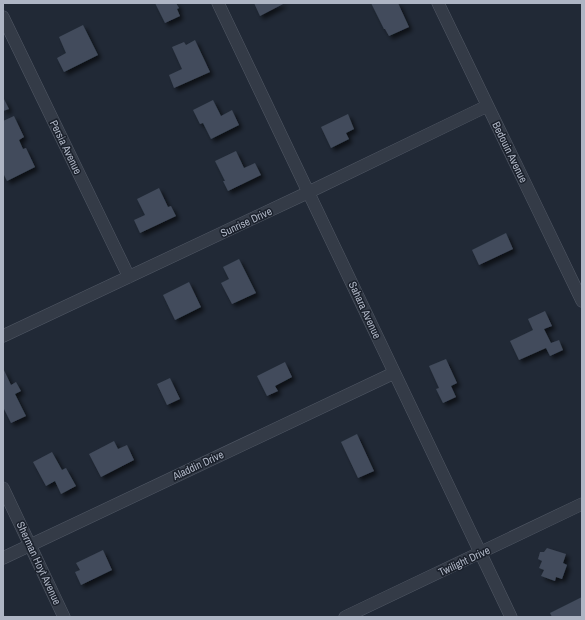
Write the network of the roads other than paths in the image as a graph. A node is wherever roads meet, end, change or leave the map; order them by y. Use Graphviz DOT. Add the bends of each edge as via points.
graph roads {
  1 [pos="218,3"];
  2 [pos="438,3"];
  3 [pos="3,17"];
  4 [pos="487,106"];
  5 [pos="309,192"];
  6 [pos="129,277"];
  7 [pos="582,301"];
  8 [pos="3,336"];
  9 [pos="394,373"];
  10 [pos="3,488"];
  11 [pos="582,504"];
  12 [pos="30,545"];
  13 [pos="481,553"];
  14 [pos="3,558"];
  15 [pos="64,617"];
  16 [pos="345,617"];
  17 [pos="511,617"];
  1 -- 5 [label="street, Sahara Avenue"];
  2 -- 4 [label="street, Bedouin Avenue"];
  3 -- 6 [label="street, Persia Avenue"];
  4 -- 5 [label="street, Sunrise Drive"];
  4 -- 7 [label="street, Bedouin Avenue"];
  5 -- 6 [label="street, Sunrise Drive"];
  5 -- 9 [label="street, Sahara Avenue"];
  6 -- 8 [label="street, Sunrise Drive"];
  9 -- 12 [label="street, Aladdin Drive"];
  9 -- 13 [label="street, Sahara Avenue"];
  10 -- 12 [label="street, Sherman Hoyt Avenue"];
  11 -- 13 [label="street, Twilight Drive"];
  12 -- 14 [label="street, Aladdin Drive"];
  12 -- 15 [label="street, Sherman Hoyt Avenue"];
  13 -- 16 [label="street, Twilight Drive"];
  13 -- 17 [label="street, Sahara Avenue"];
}
